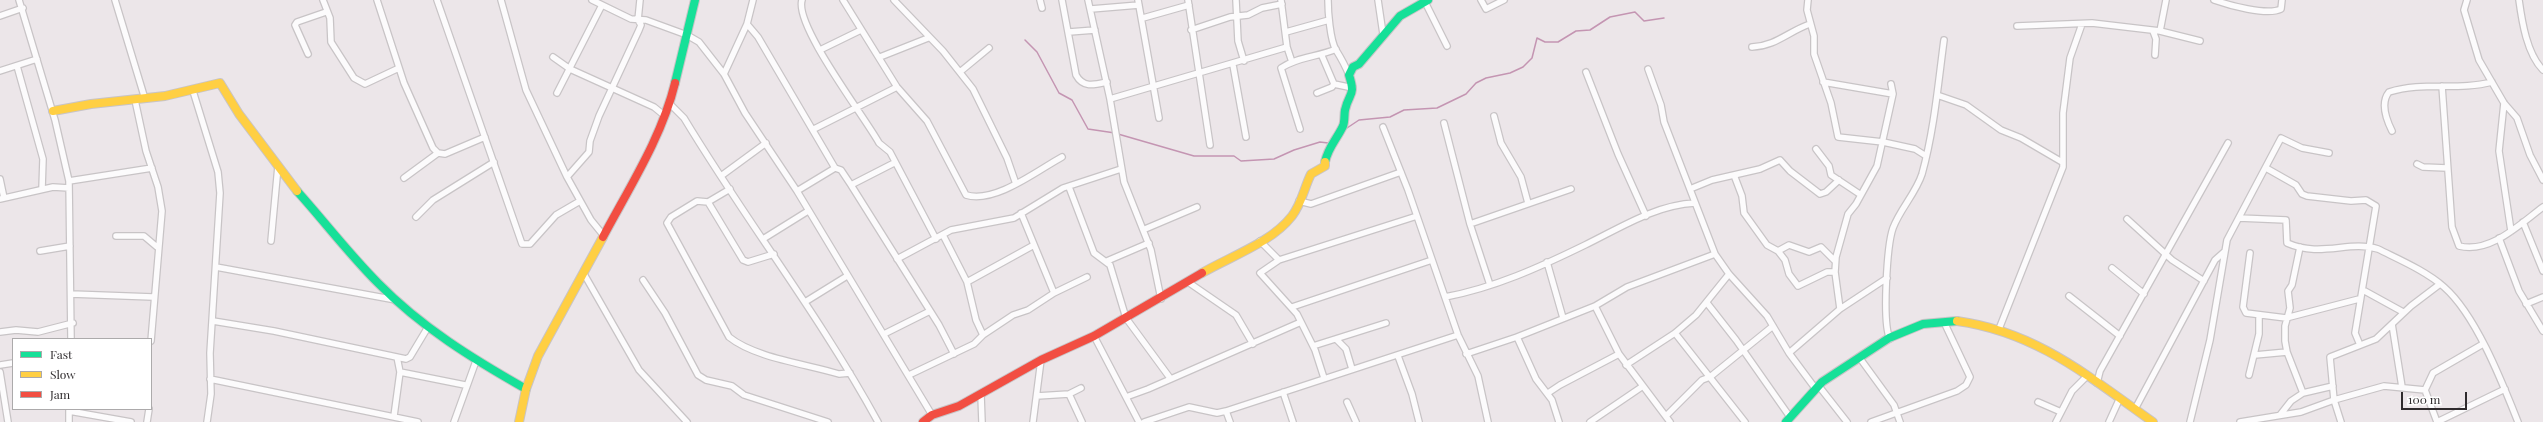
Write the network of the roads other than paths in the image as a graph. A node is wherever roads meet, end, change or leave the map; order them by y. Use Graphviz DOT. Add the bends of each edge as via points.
graph roads {
  1 [pos="19,0"];
  2 [pos="115,0"];
  3 [pos="323,0"];
  4 [pos="377,0"];
  5 [pos="437,0"];
  6 [pos="501,0"];
  7 [pos="592,0"];
  8 [pos="640,0"];
  9 [pos="695,0"];
  10 [pos="753,0"];
  11 [pos="802,0"];
  12 [pos="843,0"];
  13 [pos="894,0"];
  14 [pos="1040,0"];
  15 [pos="1062,0"];
  16 [pos="1088,0"];
  17 [pos="1236,0"];
  18 [pos="1328,0"];
  19 [pos="1378,0"];
  20 [pos="1481,0"];
  21 [pos="1504,0"];
  22 [pos="1808,0"];
  23 [pos="2166,0"];
  24 [pos="2214,0"];
  25 [pos="2282,0"];
  26 [pos="2466,0"];
  27 [pos="2518,0"];
  28 [pos="1426,1"];
  29 [pos="1139,2"];
  30 [pos="1281,2"];
  31 [pos="1188,3"];
  32 [pos="602,5"];
  33 [pos="23,8"];
  34 [pos="1042,8"];
  35 [pos="1091,9"];
  36 [pos="326,12"];
  37 [pos="0,16"];
  38 [pos="1237,16"];
  39 [pos="1143,18"];
  40 [pos="638,20"];
  41 [pos="1329,20"];
  42 [pos="747,24"];
  43 [pos="1810,24"];
  44 [pos="2082,24"];
  45 [pos="2017,26"];
  46 [pos="861,30"];
  47 [pos="1095,30"];
  48 [pos="1191,30"];
  49 [pos="2153,31"];
  50 [pos="2160,31"];
  51 [pos="1069,32"];
  52 [pos="1286,32"];
  53 [pos="1382,34"];
  54 [pos="687,35"];
  55 [pos="928,38"];
  56 [pos="1944,40"];
  57 [pos="2200,41"];
  58 [pos="1447,46"];
  59 [pos="1287,47"];
  60 [pos="1752,47"];
  61 [pos="988,48"];
  62 [pos="1336,49"];
  63 [pos="820,50"];
  64 [pos="308,54"];
  65 [pos="1322,56"];
  66 [pos="2155,56"];
  67 [pos="553,57"];
  68 [pos="880,57"];
  69 [pos="37,59"];
  70 [pos="1244,61"];
  71 [pos="1292,62"];
  72 [pos="1233,65"];
  73 [pos="17,66"];
  74 [pos="399,68"];
  75 [pos="570,69"];
  76 [pos="1648,69"];
  77 [pos="961,70"];
  78 [pos="2543,70"];
  79 [pos="0,71"];
  80 [pos="1199,72"];
  81 [pos="1586,72"];
  82 [pos="724,74"];
  83 [pos="1349,75"];
  84 [pos="1107,82"];
  85 [pos="1823,82"];
  86 [pos="2492,82"];
  87 [pos="1334,84"];
  88 [pos="1891,84"];
  89 [pos="2442,86"];
  90 [pos="897,87"];
  91 [pos="1155,87"];
  92 [pos="1353,88"];
  93 [pos="613,90"];
  94 [pos="193,91"];
  95 [pos="557,93"];
  96 [pos="1317,93"];
  97 [pos="1893,94"];
  98 [pos="1936,95"];
  99 [pos="145,99"];
  100 [pos="1110,99"];
  101 [pos="135,100"];
  102 [pos="2504,102"];
  103 [pos="670,104"];
  104 [pos="855,107"];
  105 [pos="53,111"];
  106 [pos="665,116"];
  107 [pos="1494,116"];
  108 [pos="1159,118"];
  109 [pos="1444,123"];
  110 [pos="1383,127"];
  111 [pos="814,129"];
  112 [pos="1300,129"];
  113 [pos="2392,131"];
  114 [pos="1246,136"];
  115 [pos="485,137"];
  116 [pos="1884,142"];
  117 [pos="766,143"];
  118 [pos="2228,143"];
  119 [pos="1210,145"];
  120 [pos="1816,149"];
  121 [pos="2329,152"];
  122 [pos="438,153"];
  123 [pos="1926,156"];
  124 [pos="1062,157"];
  125 [pos="494,162"];
  126 [pos="2062,162"];
  127 [pos="894,163"];
  128 [pos="2417,164"];
  129 [pos="278,165"];
  130 [pos="152,168"];
  131 [pos="835,168"];
  132 [pos="2266,168"];
  133 [pos="2447,168"];
  134 [pos="1121,170"];
  135 [pos="1401,172"];
  136 [pos="1734,175"];
  137 [pos="721,176"];
  138 [pos="567,177"];
  139 [pos="404,178"];
  140 [pos="0,179"];
  141 [pos="1839,180"];
  142 [pos="2543,180"];
  143 [pos="69,181"];
  144 [pos="1016,184"];
  145 [pos="851,185"];
  146 [pos="1069,187"];
  147 [pos="69,188"];
  148 [pos="1571,188"];
  149 [pos="42,189"];
  150 [pos="730,189"];
  151 [pos="1690,189"];
  152 [pos="797,190"];
  153 [pos="1861,195"];
  154 [pos="2,198"];
  155 [pos="580,201"];
  156 [pos="1299,201"];
  157 [pos="708,202"];
  158 [pos="1528,203"];
  159 [pos="1695,203"];
  160 [pos="2543,206"];
  161 [pos="1197,207"];
  162 [pos="808,212"];
  163 [pos="1021,214"];
  164 [pos="1417,216"];
  165 [pos="1646,216"];
  166 [pos="416,217"];
  167 [pos="2239,218"];
  168 [pos="2127,219"];
  169 [pos="2523,222"];
  170 [pos="1470,224"];
  171 [pos="1145,229"];
  172 [pos="2511,231"];
  173 [pos="943,235"];
  174 [pos="116,236"];
  175 [pos="604,236"];
  176 [pos="2499,238"];
  177 [pos="763,239"];
  178 [pos="936,239"];
  179 [pos="271,241"];
  180 [pos="1260,241"];
  181 [pos="1149,244"];
  182 [pos="1034,245"];
  183 [pos="70,246"];
  184 [pos="2370,246"];
  185 [pos="157,247"];
  186 [pos="2300,247"];
  187 [pos="40,251"];
  188 [pos="1778,251"];
  189 [pos="2224,252"];
  190 [pos="2250,253"];
  191 [pos="774,254"];
  192 [pos="1715,254"];
  193 [pos="2166,254"];
  194 [pos="897,260"];
  195 [pos="1279,260"];
  196 [pos="1432,260"];
  197 [pos="1835,260"];
  198 [pos="1107,262"];
  199 [pos="1546,262"];
  200 [pos="216,267"];
  201 [pos="2112,268"];
  202 [pos="2543,271"];
  203 [pos="1835,272"];
  204 [pos="584,274"];
  205 [pos="1729,274"];
  206 [pos="847,276"];
  207 [pos="1087,276"];
  208 [pos="1887,278"];
  209 [pos="643,280"];
  210 [pos="2204,281"];
  211 [pos="967,282"];
  212 [pos="1188,282"];
  213 [pos="2440,284"];
  214 [pos="1490,285"];
  215 [pos="2363,290"];
  216 [pos="1054,293"];
  217 [pos="71,294"];
  218 [pos="2144,294"];
  219 [pos="2069,296"];
  220 [pos="2543,296"];
  221 [pos="153,297"];
  222 [pos="1445,297"];
  223 [pos="1160,299"];
  224 [pos="2360,299"];
  225 [pos="396,300"];
  226 [pos="805,302"];
  227 [pos="1707,303"];
  228 [pos="2526,304"];
  229 [pos="1595,306"];
  230 [pos="1292,307"];
  231 [pos="1840,309"];
  232 [pos="930,311"];
  233 [pos="2403,312"];
  234 [pos="2259,316"];
  235 [pos="1126,318"];
  236 [pos="1563,318"];
  237 [pos="2286,318"];
  238 [pos="212,322"];
  239 [pos="1301,322"];
  240 [pos="1944,322"];
  241 [pos="73,323"];
  242 [pos="1386,323"];
  243 [pos="2392,324"];
  244 [pos="1772,326"];
  245 [pos="428,327"];
  246 [pos="1999,329"];
  247 [pos="2543,331"];
  248 [pos="0,332"];
  249 [pos="1675,333"];
  250 [pos="884,334"];
  251 [pos="983,335"];
  252 [pos="1458,335"];
  253 [pos="1094,336"];
  254 [pos="2120,336"];
  255 [pos="1517,337"];
  256 [pos="72,338"];
  257 [pos="151,338"];
  258 [pos="1336,339"];
  259 [pos="1890,339"];
  260 [pos="1252,344"];
  261 [pos="2483,344"];
  262 [pos="2360,345"];
  263 [pos="1313,346"];
  264 [pos="1743,351"];
  265 [pos="2287,352"];
  266 [pos="1789,353"];
  267 [pos="954,354"];
  268 [pos="1466,354"];
  269 [pos="1619,354"];
  270 [pos="2255,355"];
  271 [pos="1398,356"];
  272 [pos="397,357"];
  273 [pos="1859,358"];
  274 [pos="1041,360"];
  275 [pos="476,361"];
  276 [pos="12,363"];
  277 [pos="1626,365"];
  278 [pos="0,366"];
  279 [pos="1352,369"];
  280 [pos="0,372"];
  281 [pos="400,372"];
  282 [pos="850,373"];
  283 [pos="909,375"];
  284 [pos="2249,375"];
  285 [pos="1710,376"];
  286 [pos="2087,376"];
  287 [pos="210,378"];
  288 [pos="1170,378"];
  289 [pos="1324,378"];
  290 [pos="2097,383"];
  291 [pos="465,386"];
  292 [pos="1643,386"];
  293 [pos="1817,386"];
  294 [pos="2333,386"];
  295 [pos="2402,387"];
  296 [pos="1081,388"];
  297 [pos="526,389"];
  298 [pos="2505,389"];
  299 [pos="2425,390"];
  300 [pos="1283,392"];
  301 [pos="2303,393"];
  302 [pos="1069,394"];
  303 [pos="1548,394"];
  304 [pos="981,395"];
  305 [pos="1037,396"];
  306 [pos="1126,397"];
  307 [pos="2119,400"];
  308 [pos="2334,400"];
  309 [pos="1347,402"];
  310 [pos="2038,402"];
  311 [pos="69,410"];
  312 [pos="149,410"];
  313 [pos="2135,410"];
  314 [pos="1226,411"];
  315 [pos="2061,412"];
  316 [pos="1896,413"];
  317 [pos="932,415"];
  318 [pos="2280,415"];
  319 [pos="394,416"];
  320 [pos="1666,416"];
  321 [pos="1788,419"];
  322 [pos="684,421"];
  323 [pos="8,422"];
  324 [pos="69,422"];
  325 [pos="131,422"];
  326 [pos="147,422"];
  327 [pos="207,422"];
  328 [pos="418,422"];
  329 [pos="454,422"];
  330 [pos="519,422"];
  331 [pos="828,422"];
  332 [pos="878,422"];
  333 [pos="924,422"];
  334 [pos="982,422"];
  335 [pos="1034,422"];
  336 [pos="1082,422"];
  337 [pos="1139,422"];
  338 [pos="1144,422"];
  339 [pos="1230,422"];
  340 [pos="1293,422"];
  341 [pos="1356,422"];
  342 [pos="1419,422"];
  343 [pos="1486,422"];
  344 [pos="1559,422"];
  345 [pos="1590,422"];
  346 [pos="1670,422"];
  347 [pos="1744,422"];
  348 [pos="1847,422"];
  349 [pos="1871,422"];
  350 [pos="1900,422"];
  351 [pos="2056,422"];
  352 [pos="2109,422"];
  353 [pos="2153,422"];
  354 [pos="2190,422"];
  355 [pos="2240,422"];
  356 [pos="2341,422"];
  357 [pos="2437,422"];
  358 [pos="2518,422"];
  1 -- 33 [label="street"];
  2 -- 99 [label="street"];
  3 -- 36 [label="street"];
  4 -- 74 [label="street"];
  5 -- 115 [label="street"];
  6 -- 138 [label="street" via="526,90"];
  7 -- 32 [label="street"];
  8 -- 40 [label="street"];
  9 -- 54 [label="street"];
  10 -- 42 [label="street"];
  11 -- 63 [label="street" via="802,16"];
  12 -- 46 [label="street"];
  13 -- 55 [label="street"];
  14 -- 34 [label="street"];
  15 -- 51 [label="street"];
  16 -- 35 [label="street"];
  17 -- 38 [label="street"];
  18 -- 41 [label="street"];
  19 -- 53 [label="street"];
  20 -- 21 [label="street" via="1486,9"];
  22 -- 43 [label="street"];
  23 -- 50 [label="street"];
  24 -- 25 [label="street" via="2271,12 2280,10"];
  26 -- 86 [label="street" via="2464,10 2479,60"];
  27 -- 78 [label="street" via="2526,36 2537,64"];
  28 -- 53 [label="street" via="1400,16"];
  28 -- 58 [label="street"];
  29 -- 35 [label="street"];
  29 -- 39 [label="street"];
  30 -- 38 [label="street"];
  30 -- 52 [label="street"];
  31 -- 39 [label="street"];
  31 -- 48 [label="street"];
  32 -- 40 [label="street"];
  32 -- 75 [label="street"];
  33 -- 37 [label="street"];
  33 -- 69 [label="street"];
  35 -- 47 [label="street"];
  36 -- 64 [label="street" via="295,25"];
  36 -- 74 [label="street" via="330,18 331,42 359,82 365,84"];
  38 -- 48 [label="street"];
  38 -- 70 [label="street" via="1238,41"];
  39 -- 91 [label="street"];
  40 -- 54 [label="street" via="646,20"];
  40 -- 93 [label="street" via="641,25"];
  41 -- 52 [label="street"];
  41 -- 62 [label="street"];
  42 -- 82 [label="street"];
  42 -- 111 [label="street" via="758,37"];
  43 -- 60 [label="street" via="1794,29 1787,37 1775,42"];
  43 -- 85 [label="street" via="1814,36 1814,54"];
  44 -- 45 [label="street"];
  44 -- 49 [label="street"];
  44 -- 126 [label="street" via="2070,58 2063,113"];
  46 -- 63 [label="street"];
  46 -- 68 [label="street"];
  47 -- 51 [label="street"];
  47 -- 84 [label="street"];
  48 -- 80 [label="street"];
  49 -- 50 [label="street"];
  49 -- 66 [label="street" via="2156,39"];
  50 -- 57 [label="street"];
  51 -- 84 [label="street" via="1073,65 1080,81 1088,85"];
  52 -- 59 [label="street"];
  53 -- 83 [label="street"];
  54 -- 82 [label="street" via="699,42"];
  54 -- 103 [label="street"];
  55 -- 68 [label="street"];
  55 -- 77 [label="street"];
  56 -- 98 [label="street"];
  59 -- 70 [label="street"];
  59 -- 71 [label="street"];
  61 -- 77 [label="street"];
  62 -- 65 [label="street"];
  62 -- 83 [label="street" via="1342,56"];
  63 -- 104 [label="street"];
  65 -- 71 [label="street"];
  65 -- 87 [label="street"];
  67 -- 75 [label="street"];
  68 -- 90 [label="street"];
  69 -- 73 [label="street"];
  69 -- 105 [label="street"];
  70 -- 72 [label="street"];
  71 -- 112 [label="street" via="1281,68"];
  72 -- 80 [label="street"];
  72 -- 114 [label="street"];
  73 -- 79 [label="street"];
  73 -- 149 [label="street" via="43,159"];
  74 -- 122 [label="street" via="425,134"];
  75 -- 93 [label="street"];
  75 -- 95 [label="street"];
  76 -- 151 [label="street" via="1661,104 1664,122"];
  77 -- 144 [label="street" via="989,119"];
  80 -- 91 [label="street"];
  80 -- 119 [label="street"];
  81 -- 165 [label="street"];
  82 -- 117 [label="street" via="745,113"];
  83 -- 92 [label="street"];
  84 -- 100 [label="street"];
  85 -- 97 [label="street"];
  85 -- 116 [label="street" via="1831,103 1838,137"];
  86 -- 89 [label="street" via="2475,86"];
  86 -- 102 [label="street"];
  87 -- 92 [label="street"];
  87 -- 96 [label="street"];
  88 -- 97 [label="street"];
  89 -- 113 [label="street" via="2431,85 2389,92 2384,104"];
  89 -- 133 [label="street" via="2446,110"];
  90 -- 104 [label="street"];
  90 -- 144 [label="street" via="927,121 966,195 989,194"];
  91 -- 100 [label="street"];
  91 -- 108 [label="street"];
  92 -- 156 [label="street" via="1342,125 1327,151 1325,166 1311,174"];
  93 -- 106 [label="street" via="654,107"];
  93 -- 138 [label="street" via="599,116 589,152"];
  94 -- 99 [label="street"];
  94 -- 129 [label="street" via="222,84 239,114"];
  94 -- 200 [label="street" via="220,186"];
  97 -- 116 [label="street"];
  98 -- 123 [label="street"];
  98 -- 126 [label="street" via="1966,105 2001,130 2021,138"];
  99 -- 101 [label="street"];
  100 -- 134 [label="street"];
  101 -- 105 [label="street"];
  101 -- 130 [label="street"];
  102 -- 142 [label="street" via="2517,118 2530,155"];
  102 -- 172 [label="street" via="2499,151"];
  103 -- 106 [label="street"];
  103 -- 137 [label="street" via="684,118"];
  104 -- 111 [label="street"];
  104 -- 127 [label="street" via="879,143 890,152"];
  105 -- 143 [label="street"];
  106 -- 175 [label="street"];
  107 -- 158 [label="street" via="1501,143 1521,177"];
  109 -- 170 [label="street"];
  110 -- 135 [label="street"];
  111 -- 131 [label="street"];
  115 -- 122 [label="street" via="445,154"];
  115 -- 125 [label="street"];
  116 -- 123 [label="street" via="1914,149"];
  116 -- 153 [label="street" via="1874,173"];
  117 -- 137 [label="street"];
  117 -- 152 [label="street"];
  118 -- 193 [label="street"];
  120 -- 141 [label="street" via="1829,166 1831,175"];
  121 -- 132 [label="street" via="2302,148 2281,138"];
  122 -- 139 [label="street"];
  123 -- 208 [label="street" via="1921,176 1892,230"];
  124 -- 144 [label="street"];
  125 -- 155 [label="street" via="524,245 530,244 560,212"];
  125 -- 166 [label="street" via="433,200"];
  126 -- 246 [label="street" via="2063,167"];
  127 -- 145 [label="street"];
  127 -- 178 [label="street"];
  128 -- 133 [label="street"];
  129 -- 179 [label="street"];
  129 -- 225 [label="street" via="337,238"];
  130 -- 143 [label="street"];
  130 -- 185 [label="street" via="162,211"];
  131 -- 145 [label="street" via="840,170"];
  131 -- 152 [label="street"];
  132 -- 167 [label="street"];
  132 -- 184 [label="street" via="2296,185 2302,194 2307,196 2371,201 2376,206"];
  133 -- 176 [label="street" via="2452,227 2459,246 2467,248 2485,245"];
  134 -- 146 [label="street"];
  134 -- 171 [label="street" via="1126,188"];
  135 -- 156 [label="street" via="1311,204"];
  135 -- 164 [label="street"];
  136 -- 141 [label="street" via="1760,169 1780,160 1820,194"];
  136 -- 151 [label="street"];
  136 -- 188 [label="street" via="1742,196 1744,213 1767,245"];
  137 -- 150 [label="street"];
  138 -- 155 [label="street"];
  140 -- 154 [label="street"];
  141 -- 153 [label="street"];
  143 -- 147 [label="street"];
  145 -- 194 [label="street"];
  146 -- 163 [label="street"];
  146 -- 198 [label="street" via="1094,253 1099,259"];
  147 -- 149 [label="street"];
  147 -- 183 [label="street"];
  148 -- 158 [label="street"];
  149 -- 154 [label="street"];
  150 -- 157 [label="street"];
  150 -- 177 [label="street"];
  151 -- 159 [label="street"];
  152 -- 162 [label="street"];
  153 -- 197 [label="street" via="1848,214"];
  155 -- 175 [label="street"];
  156 -- 180 [label="street" via="1292,216 1272,235"];
  157 -- 191 [label="street" via="743,260 748,262"];
  157 -- 282 [label="street" via="697,201 671,217 667,223 729,337 772,356 839,374"];
  158 -- 170 [label="street"];
  159 -- 165 [label="street" via="1679,204"];
  159 -- 192 [label="street"];
  160 -- 169 [label="street"];
  161 -- 171 [label="street"];
  162 -- 177 [label="street"];
  162 -- 206 [label="street"];
  163 -- 173 [label="street" via="1004,220 959,227"];
  163 -- 182 [label="street"];
  164 -- 195 [label="street"];
  164 -- 196 [label="street"];
  165 -- 199 [label="street"];
  167 -- 186 [label="street" via="2286,220 2287,243"];
  167 -- 189 [label="street"];
  168 -- 193 [label="street"];
  169 -- 172 [label="street"];
  169 -- 202 [label="street"];
  170 -- 214 [label="street"];
  171 -- 181 [label="street"];
  172 -- 176 [label="street"];
  173 -- 178 [label="street"];
  173 -- 211 [label="street"];
  174 -- 185 [label="street" via="144,236"];
  175 -- 204 [label="street"];
  176 -- 228 [label="street"];
  177 -- 191 [label="street"];
  178 -- 194 [label="street"];
  180 -- 195 [label="street"];
  180 -- 212 [label="street"];
  181 -- 198 [label="street"];
  181 -- 223 [label="street"];
  182 -- 211 [label="street"];
  182 -- 216 [label="street"];
  183 -- 187 [label="street"];
  183 -- 217 [label="street"];
  184 -- 186 [label="street" via="2323,250"];
  184 -- 213 [label="street" via="2401,260"];
  184 -- 215 [label="street"];
  185 -- 221 [label="street"];
  186 -- 237 [label="street" via="2292,285 2288,291 2290,308"];
  188 -- 197 [label="street" via="1789,245 1809,252 1821,247"];
  188 -- 203 [label="street" via="1798,286 1827,272"];
  189 -- 210 [label="street" via="2215,260"];
  189 -- 354 [label="street" via="2210,340"];
  190 -- 234 [label="street" via="2243,307 2246,313"];
  191 -- 226 [label="street"];
  192 -- 205 [label="street"];
  192 -- 229 [label="street" via="1627,287"];
  193 -- 210 [label="street"];
  193 -- 218 [label="street"];
  194 -- 232 [label="street"];
  195 -- 230 [label="street" via="1260,274"];
  196 -- 222 [label="street"];
  196 -- 230 [label="street"];
  197 -- 203 [label="street"];
  198 -- 235 [label="street"];
  199 -- 214 [label="street" via="1503,282"];
  199 -- 236 [label="street"];
  200 -- 225 [label="street"];
  200 -- 238 [label="street"];
  201 -- 218 [label="street"];
  203 -- 231 [label="street"];
  204 -- 297 [label="street" via="538,356"];
  204 -- 322 [label="street" via="639,370"];
  205 -- 227 [label="street"];
  205 -- 244 [label="street" via="1750,295"];
  206 -- 226 [label="street"];
  206 -- 250 [label="street"];
  207 -- 216 [label="street"];
  208 -- 231 [label="street"];
  208 -- 259 [label="street" via="1886,324"];
  209 -- 331 [label="street" via="665,313 698,375 706,380 732,386 744,395"];
  210 -- 313 [label="street"];
  211 -- 251 [label="street" via="976,320"];
  212 -- 223 [label="street"];
  212 -- 260 [label="street" via="1236,315"];
  213 -- 233 [label="street"];
  213 -- 261 [label="street" via="2462,308"];
  214 -- 222 [label="street"];
  215 -- 224 [label="street"];
  215 -- 233 [label="street"];
  216 -- 251 [label="street"];
  217 -- 221 [label="street"];
  217 -- 241 [label="street"];
  218 -- 254 [label="street"];
  219 -- 254 [label="street"];
  220 -- 228 [label="street"];
  221 -- 257 [label="street"];
  222 -- 252 [label="street"];
  223 -- 235 [label="street"];
  224 -- 237 [label="street"];
  224 -- 262 [label="street" via="2355,333"];
  225 -- 245 [label="street"];
  226 -- 282 [label="street"];
  227 -- 249 [label="street"];
  227 -- 264 [label="street"];
  228 -- 247 [label="street"];
  229 -- 236 [label="street"];
  229 -- 269 [label="street"];
  230 -- 239 [label="street"];
  231 -- 266 [label="street"];
  232 -- 250 [label="street"];
  232 -- 267 [label="street"];
  233 -- 243 [label="street"];
  234 -- 237 [label="street"];
  234 -- 270 [label="street"];
  235 -- 253 [label="street"];
  235 -- 288 [label="street"];
  236 -- 255 [label="street"];
  237 -- 265 [label="street"];
  238 -- 272 [label="street" via="274,331"];
  238 -- 287 [label="street"];
  239 -- 260 [label="street"];
  239 -- 263 [label="street"];
  240 -- 246 [label="street" via="1970,323"];
  240 -- 259 [label="street" via="1922,324"];
  240 -- 316 [label="street" via="1970,377 1961,389"];
  241 -- 248 [label="street" via="38,332"];
  241 -- 256 [label="street"];
  242 -- 258 [label="street"];
  243 -- 262 [label="street" via="2376,338"];
  243 -- 295 [label="street"];
  244 -- 264 [label="street"];
  244 -- 266 [label="street"];
  245 -- 272 [label="street" via="410,356"];
  245 -- 275 [label="street"];
  246 -- 286 [label="street" via="2068,361"];
  249 -- 277 [label="street"];
  249 -- 285 [label="street"];
  250 -- 283 [label="street"];
  251 -- 267 [label="street" via="974,344"];
  252 -- 268 [label="street"];
  252 -- 271 [label="street"];
  253 -- 274 [label="street"];
  253 -- 306 [label="street"];
  254 -- 290 [label="street" via="2100,371"];
  255 -- 268 [label="street"];
  255 -- 303 [label="street" via="1541,388"];
  258 -- 263 [label="street"];
  258 -- 279 [label="street" via="1346,349"];
  259 -- 273 [label="street"];
  260 -- 288 [label="street"];
  261 -- 298 [label="street"];
  261 -- 299 [label="street" via="2433,373"];
  262 -- 294 [label="street" via="2330,357"];
  263 -- 289 [label="street"];
  264 -- 285 [label="street"];
  264 -- 321 [label="street"];
  265 -- 270 [label="street"];
  265 -- 301 [label="street"];
  266 -- 293 [label="street"];
  267 -- 283 [label="street"];
  268 -- 343 [label="street" via="1478,376"];
  269 -- 277 [label="street"];
  269 -- 303 [label="street"];
  270 -- 284 [label="street"];
  271 -- 279 [label="street"];
  271 -- 342 [label="street"];
  272 -- 281 [label="street"];
  273 -- 293 [label="street"];
  273 -- 316 [label="street" via="1894,405"];
  274 -- 304 [label="street"];
  274 -- 305 [label="street"];
  275 -- 291 [label="street"];
  275 -- 297 [label="street"];
  276 -- 278 [label="street"];
  277 -- 292 [label="street"];
  279 -- 289 [label="street"];
  280 -- 323 [label="street"];
  281 -- 291 [label="street"];
  281 -- 319 [label="street"];
  282 -- 332 [label="street"];
  283 -- 317 [label="street"];
  285 -- 320 [label="street" via="1696,385"];
  285 -- 347 [label="street"];
  286 -- 290 [label="street"];
  286 -- 315 [label="street" via="2072,391"];
  287 -- 319 [label="street"];
  287 -- 327 [label="street"];
  288 -- 306 [label="street"];
  289 -- 300 [label="street"];
  290 -- 307 [label="street"];
  291 -- 329 [label="street"];
  292 -- 320 [label="street"];
  292 -- 345 [label="street"];
  293 -- 321 [label="street"];
  293 -- 348 [label="street"];
  294 -- 301 [label="street"];
  294 -- 308 [label="street"];
  295 -- 299 [label="street"];
  295 -- 308 [label="street" via="2377,388"];
  296 -- 302 [label="street"];
  297 -- 330 [label="street"];
  298 -- 357 [label="street"];
  298 -- 358 [label="street"];
  299 -- 357 [label="street"];
  300 -- 314 [label="street"];
  300 -- 340 [label="street"];
  301 -- 318 [label="street" via="2291,401"];
  302 -- 305 [label="street"];
  302 -- 336 [label="street"];
  303 -- 344 [label="street"];
  304 -- 317 [label="street"];
  304 -- 334 [label="street"];
  305 -- 335 [label="street"];
  306 -- 337 [label="street"];
  307 -- 313 [label="street"];
  307 -- 352 [label="street"];
  308 -- 318 [label="street" via="2301,412"];
  308 -- 356 [label="street"];
  309 -- 341 [label="street"];
  310 -- 315 [label="street"];
  311 -- 324 [label="street"];
  311 -- 325 [label="street"];
  312 -- 326 [label="street"];
  313 -- 353 [label="street"];
  314 -- 338 [label="street" via="1217,413 1189,407"];
  314 -- 339 [label="street"];
  315 -- 351 [label="street"];
  316 -- 349 [label="street"];
  316 -- 350 [label="street"];
  317 -- 333 [label="street"];
  318 -- 355 [label="street"];
  319 -- 328 [label="street"];
  320 -- 346 [label="street"];
}
